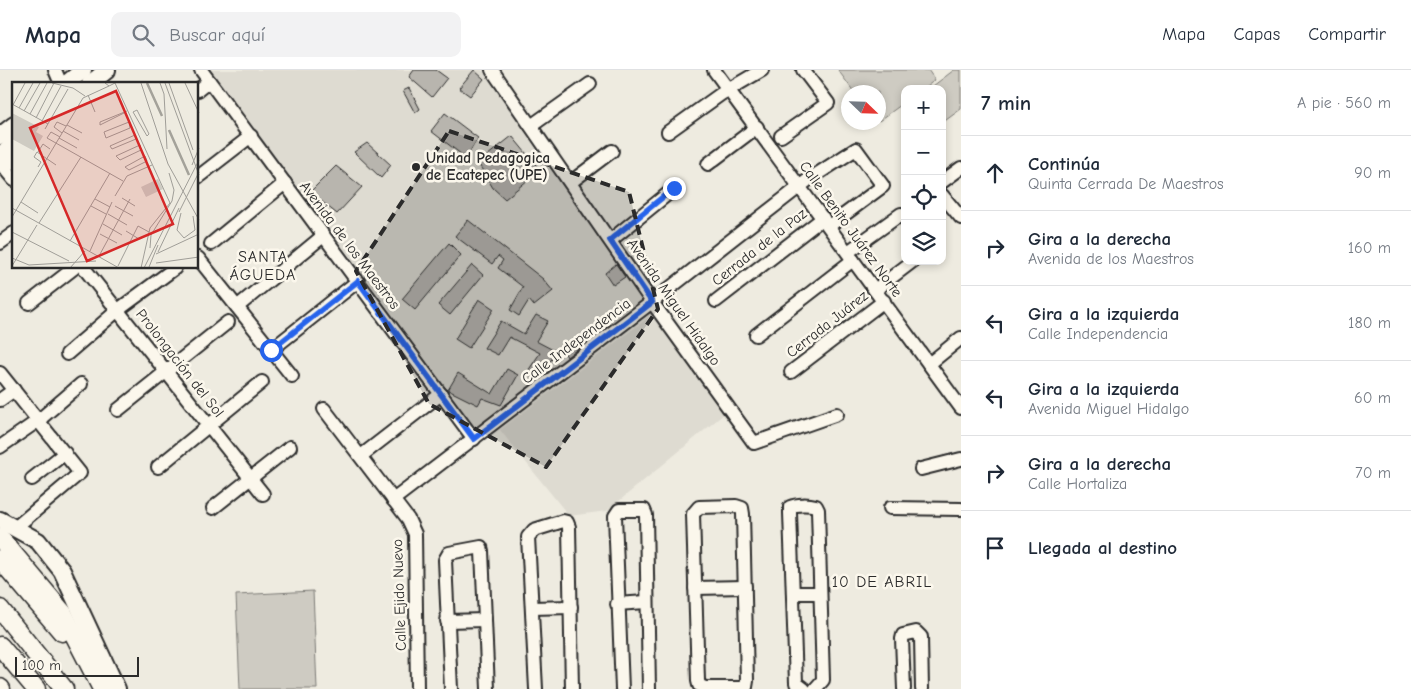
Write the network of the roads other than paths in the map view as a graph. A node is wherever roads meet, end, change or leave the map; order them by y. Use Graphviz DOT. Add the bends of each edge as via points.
graph roads {
  1 [pos="55,70"];
  2 [pos="83,70"];
  3 [pos="89,70"];
  4 [pos="102,70"];
  5 [pos="107,70"];
  6 [pos="201,70"];
  7 [pos="492,70"];
  8 [pos="714,70"];
  9 [pos="762,70"];
  10 [pos="803,70"];
  11 [pos="209,81"];
  12 [pos="60,82"];
  13 [pos="68,82"];
  14 [pos="74,82"];
  15 [pos="87,82"];
  16 [pos="92,82"];
  17 [pos="590,84"];
  18 [pos="199,89"];
  19 [pos="729,90"];
  20 [pos="531,126"];
  21 [pos="757,127"];
  22 [pos="12,130"];
  23 [pos="668,132"];
  24 [pos="12,134"];
  25 [pos="251,136"];
  26 [pos="781,136"];
  27 [pos="5,149"];
  28 [pos="612,151"];
  29 [pos="708,164"];
  30 [pos="961,168"];
  31 [pos="12,173"];
  32 [pos="199,176"];
  33 [pos="946,179"];
  34 [pos="571,182"];
  35 [pos="285,184"];
  36 [pos="800,187"];
  37 [pos="674,188"];
  38 [pos="946,200"];
  39 [pos="901,214"];
  40 [pos="961,218"];
  41 [pos="826,222"];
  42 [pos="12,234"];
  43 [pos="323,236"];
  44 [pos="610,240"];
  45 [pos="0,243"];
  46 [pos="211,244"];
  47 [pos="851,256"];
  48 [pos="199,259"];
  49 [pos="908,265"];
  50 [pos="73,269"];
  51 [pos="85,269"];
  52 [pos="174,269"];
  53 [pos="358,281"];
  54 [pos="876,290"];
  55 [pos="716,301"];
  56 [pos="884,301"];
  57 [pos="652,302"];
  58 [pos="28,303"];
  59 [pos="237,307"];
  60 [pos="118,310"];
  61 [pos="228,322"];
  62 [pos="756,335"];
  63 [pos="961,338"];
  64 [pos="271,350"];
  65 [pos="67,354"];
  66 [pos="929,364"];
  67 [pos="167,372"];
  68 [pos="791,372"];
  69 [pos="0,373"];
  70 [pos="292,376"];
  71 [pos="262,382"];
  72 [pos="81,384"];
  73 [pos="14,390"];
  74 [pos="440,394"];
  75 [pos="0,400"];
  76 [pos="961,408"];
  77 [pos="118,410"];
  78 [pos="324,410"];
  79 [pos="837,414"];
  80 [pos="38,420"];
  81 [pos="208,426"];
  82 [pos="474,439"];
  83 [pos="0,447"];
  84 [pos="290,447"];
  85 [pos="65,452"];
  86 [pos="361,456"];
  87 [pos="961,459"];
  88 [pos="158,467"];
  89 [pos="921,469"];
  90 [pos="32,479"];
  91 [pos="250,479"];
  92 [pos="262,494"];
  93 [pos="394,500"];
  94 [pos="213,508"];
  95 [pos="890,508"];
  96 [pos="961,509"];
  97 [pos="0,520"];
  98 [pos="16,528"];
  99 [pos="0,538"];
  100 [pos="0,549"];
  101 [pos="0,559"];
  102 [pos="745,587"];
  103 [pos="695,588"];
  104 [pos="793,593"];
  105 [pos="820,593"];
  106 [pos="646,602"];
  107 [pos="617,604"];
  108 [pos="570,607"];
  109 [pos="532,608"];
  110 [pos="0,609"];
  111 [pos="447,620"];
  112 [pos="485,620"];
  113 [pos="0,627"];
  114 [pos="62,632"];
  115 [pos="0,646"];
  116 [pos="36,689"];
  117 [pos="52,689"];
  118 [pos="64,689"];
  119 [pos="90,689"];
  120 [pos="102,689"];
  121 [pos="117,689"];
  122 [pos="417,689"];
  123 [pos="451,689"];
  124 [pos="488,689"];
  125 [pos="536,689"];
  126 [pos="572,689"];
  127 [pos="622,689"];
  128 [pos="649,689"];
  129 [pos="725,689"];
  130 [pos="804,689"];
  131 [pos="814,689"];
  132 [pos="904,689"];
  133 [pos="922,689"];
  1 -- 12 [label="street"];
  2 -- 13 [label="main road"];
  3 -- 14 [label="street"];
  4 -- 15 [label="street"];
  5 -- 16 [label="main road"];
  6 -- 11 [label="street, Avenida de los Maestros"];
  7 -- 20 [label="street, Avenida Miguel Hidalgo"];
  8 -- 19 [label="street, Calle Benito Juárez Norte"];
  9 -- 19 [label="street"];
  10 -- 26 [label="street" via="828,103"];
  11 -- 18 [label="street"];
  11 -- 25 [label="street, Avenida de los Maestros"];
  17 -- 20 [label="street"];
  19 -- 21 [label="street, Calle Benito Juárez Norte"];
  19 -- 23 [label="street"];
  20 -- 34 [label="street, Avenida Miguel Hidalgo"];
  21 -- 29 [label="street"];
  21 -- 36 [label="street, Calle Benito Juárez Norte"];
  22 -- 27 [label="main road"];
  24 -- 27 [label="street"];
  25 -- 32 [label="street"];
  25 -- 35 [label="street, Avenida de los Maestros"];
  27 -- 31 [label="street"];
  28 -- 34 [label="street"];
  30 -- 33 [label="street"];
  34 -- 44 [label="street, Avenida Miguel Hidalgo"];
  35 -- 43 [label="street, Avenida de los Maestros"];
  35 -- 46 [label="street"];
  36 -- 41 [label="street, Calle Benito Juárez Norte"];
  36 -- 41 [label="street, Calle Independencia" via="856,149 883,186"];
  36 -- 57 [label="street, Calle Independencia"];
  37 -- 44 [label="street"];
  38 -- 40 [label="street"];
  39 -- 47 [label="street"];
  41 -- 47 [label="street, Calle Benito Juárez Norte"];
  41 -- 55 [label="street, Cerrada de la Paz"];
  42 -- 45 [label="street"];
  43 -- 53 [label="street, Avenida de los Maestros"];
  43 -- 59 [label="street"];
  44 -- 57 [label="street, Avenida Miguel Hidalgo"];
  47 -- 54 [label="street, Calle Benito Juárez Norte"];
  47 -- 62 [label="street"];
  48 -- 59 [label="street"];
  49 -- 54 [label="street"];
  50 -- 58 [label="street"];
  51 -- 60 [label="street, Prolongación del Sol"];
  52 -- 60 [label="street"];
  53 -- 64 [label="street"];
  53 -- 74 [label="street, Avenida de los Maestros"];
  54 -- 56 [label="street, Calle Benito Juárez Norte"];
  56 -- 66 [label="street, Calle Benito Juárez Norte"];
  56 -- 68 [label="street, Cerrada Juárez"];
  57 -- 79 [label="street, Avenida Miguel Hidalgo" via="754,443"];
  57 -- 82 [label="street, Calle Independencia"];
  59 -- 64 [label="street"];
  60 -- 65 [label="street"];
  60 -- 67 [label="street, Prolongación del Sol"];
  61 -- 67 [label="street"];
  63 -- 66 [label="street"];
  64 -- 70 [label="street"];
  66 -- 76 [label="street, Calle Benito Juárez Norte"];
  67 -- 77 [label="street"];
  67 -- 81 [label="street, Prolongación del Sol"];
  69 -- 73 [label="street"];
  71 -- 81 [label="street"];
  72 -- 80 [label="street"];
  73 -- 75 [label="street"];
  73 -- 80 [label="street"];
  74 -- 82 [label="street, Avenida de los Maestros"];
  74 -- 86 [label="street"];
  78 -- 86 [label="street, Calle Ejido Nuevo"];
  80 -- 83 [label="street"];
  80 -- 85 [label="street"];
  81 -- 88 [label="street"];
  81 -- 91 [label="street, Prolongación del Sol"];
  82 -- 93 [label="street, Calle Independencia"];
  84 -- 91 [label="street"];
  85 -- 90 [label="street"];
  85 -- 98 [label="street" via="80,473"];
  86 -- 93 [label="street, Calle Ejido Nuevo"];
  87 -- 89 [label="street"];
  91 -- 92 [label="street, Prolongación del Sol"];
  91 -- 94 [label="street"];
  93 -- 122 [label="street, Calle Ejido Nuevo" via="414,534"];
  95 -- 96 [label="street"];
  97 -- 98 [label="main road"];
  98 -- 121 [label="main road" via="38,541 62,571"];
  99 -- 120 [label="highway" via="63,613"];
  100 -- 114 [label="highway" via="46,603"];
  101 -- 114 [label="highway"];
  102 -- 103 [label="street"];
  102 -- 103 [label="street" via="743,514 742,508 736,506 699,507 693,514"];
  102 -- 129 [label="street" via="746,687"];
  103 -- 129 [label="street" via="699,685"];
  104 -- 105 [label="street"];
  104 -- 105 [label="street" via="790,507 812,505 818,510"];
  104 -- 130 [label="street" via="796,683"];
  105 -- 131 [label="street" via="823,680"];
  106 -- 107 [label="street"];
  106 -- 107 [label="street" via="646,515 639,508 619,510 615,516"];
  106 -- 128 [label="street"];
  107 -- 127 [label="street"];
  108 -- 109 [label="street"];
  108 -- 109 [label="street" via="569,527 563,521 534,530 528,537"];
  108 -- 126 [label="street"];
  109 -- 125 [label="street"];
  110 -- 118 [label="highway"];
  111 -- 112 [label="street"];
  111 -- 112 [label="street" via="446,556 476,546 482,551"];
  111 -- 123 [label="street"];
  112 -- 124 [label="street"];
  113 -- 117 [label="highway"];
  114 -- 119 [label="highway"];
  115 -- 116 [label="highway"];
  132 -- 133 [label="street"];
  132 -- 133 [label="street" via="902,639 903,635 916,632 921,636"];
}
